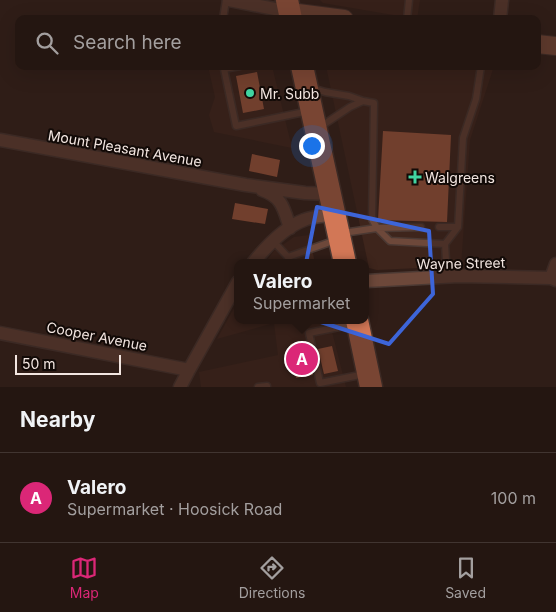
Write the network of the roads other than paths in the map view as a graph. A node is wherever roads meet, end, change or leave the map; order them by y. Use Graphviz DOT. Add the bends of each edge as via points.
graph roads {
  1 [pos="228,0"];
  2 [pos="409,0"];
  3 [pos="502,0"];
  4 [pos="289,10"];
  5 [pos="224,15"];
  6 [pos="320,15"];
  7 [pos="407,15"];
  8 [pos="500,15"];
  9 [pos="541,44"];
  10 [pos="556,46"];
  11 [pos="224,70"];
  12 [pos="480,70"];
  13 [pos="304,76"];
  14 [pos="363,101"];
  15 [pos="314,120"];
  16 [pos="0,140"];
  17 [pos="246,186"];
  18 [pos="336,220"];
  19 [pos="421,227"];
  20 [pos="439,227"];
  21 [pos="458,227"];
  22 [pos="290,228"];
  23 [pos="377,228"];
  24 [pos="273,241"];
  25 [pos="446,244"];
  26 [pos="256,259"];
  27 [pos="288,259"];
  28 [pos="290,259"];
  29 [pos="344,259"];
  30 [pos="556,264"];
  31 [pos="447,277"];
  32 [pos="554,279"];
  33 [pos="369,281"];
  34 [pos="234,289"];
  35 [pos="348,324"];
  36 [pos="357,324"];
  37 [pos="0,333"];
  38 [pos="189,370"];
  39 [pos="370,380"];
  40 [pos="180,387"];
  41 [pos="258,387"];
  42 [pos="267,387"];
  1 -- 4 [label="street"];
  1 -- 5 [label="lane"];
  2 -- 7 [label="lane"];
  3 -- 8 [label="street"];
  4 -- 6 [label="street"];
  9 -- 10 [label="street"];
  11 -- 15 [label="lane" via="236,126"];
  12 -- 21 [label="lane" via="476,99 462,138"];
  13 -- 14 [label="lane" via="325,92"];
  13 -- 15 [label="highway"];
  14 -- 15 [label="lane"];
  14 -- 23 [label="lane" via="374,103 372,219"];
  15 -- 18 [label="highway"];
  16 -- 17 [label="street, Mount Pleasant Avenue"];
  17 -- 18 [label="street, Mount Pleasant Avenue" via="305,193"];
  17 -- 22 [label="street, Mount Pleasant Avenue" via="272,194 282,204"];
  18 -- 22 [label="street" via="303,220"];
  18 -- 23 [label="lane"];
  18 -- 28 [label="lane"];
  18 -- 29 [label="highway"];
  19 -- 23 [label="lane"];
  20 -- 21 [label="lane"];
  21 -- 25 [label="lane"];
  22 -- 24 [label="street"];
  23 -- 25 [label="lane" via="390,241"];
  24 -- 26 [label="street"];
  24 -- 27 [label="lane"];
  25 -- 31 [label="lane"];
  30 -- 32 [label="street"];
  31 -- 32 [label="street, Wayne Street"];
  31 -- 33 [label="street, Wayne Street"];
  34 -- 38 [label="street"];
  35 -- 39 [label="lane" via="310,333 320,384"];
  36 -- 39 [label="highway"];
  37 -- 38 [label="street, Cooper Avenue"];
  38 -- 40 [label="street"];
  41 -- 42 [label="lane"];
}
